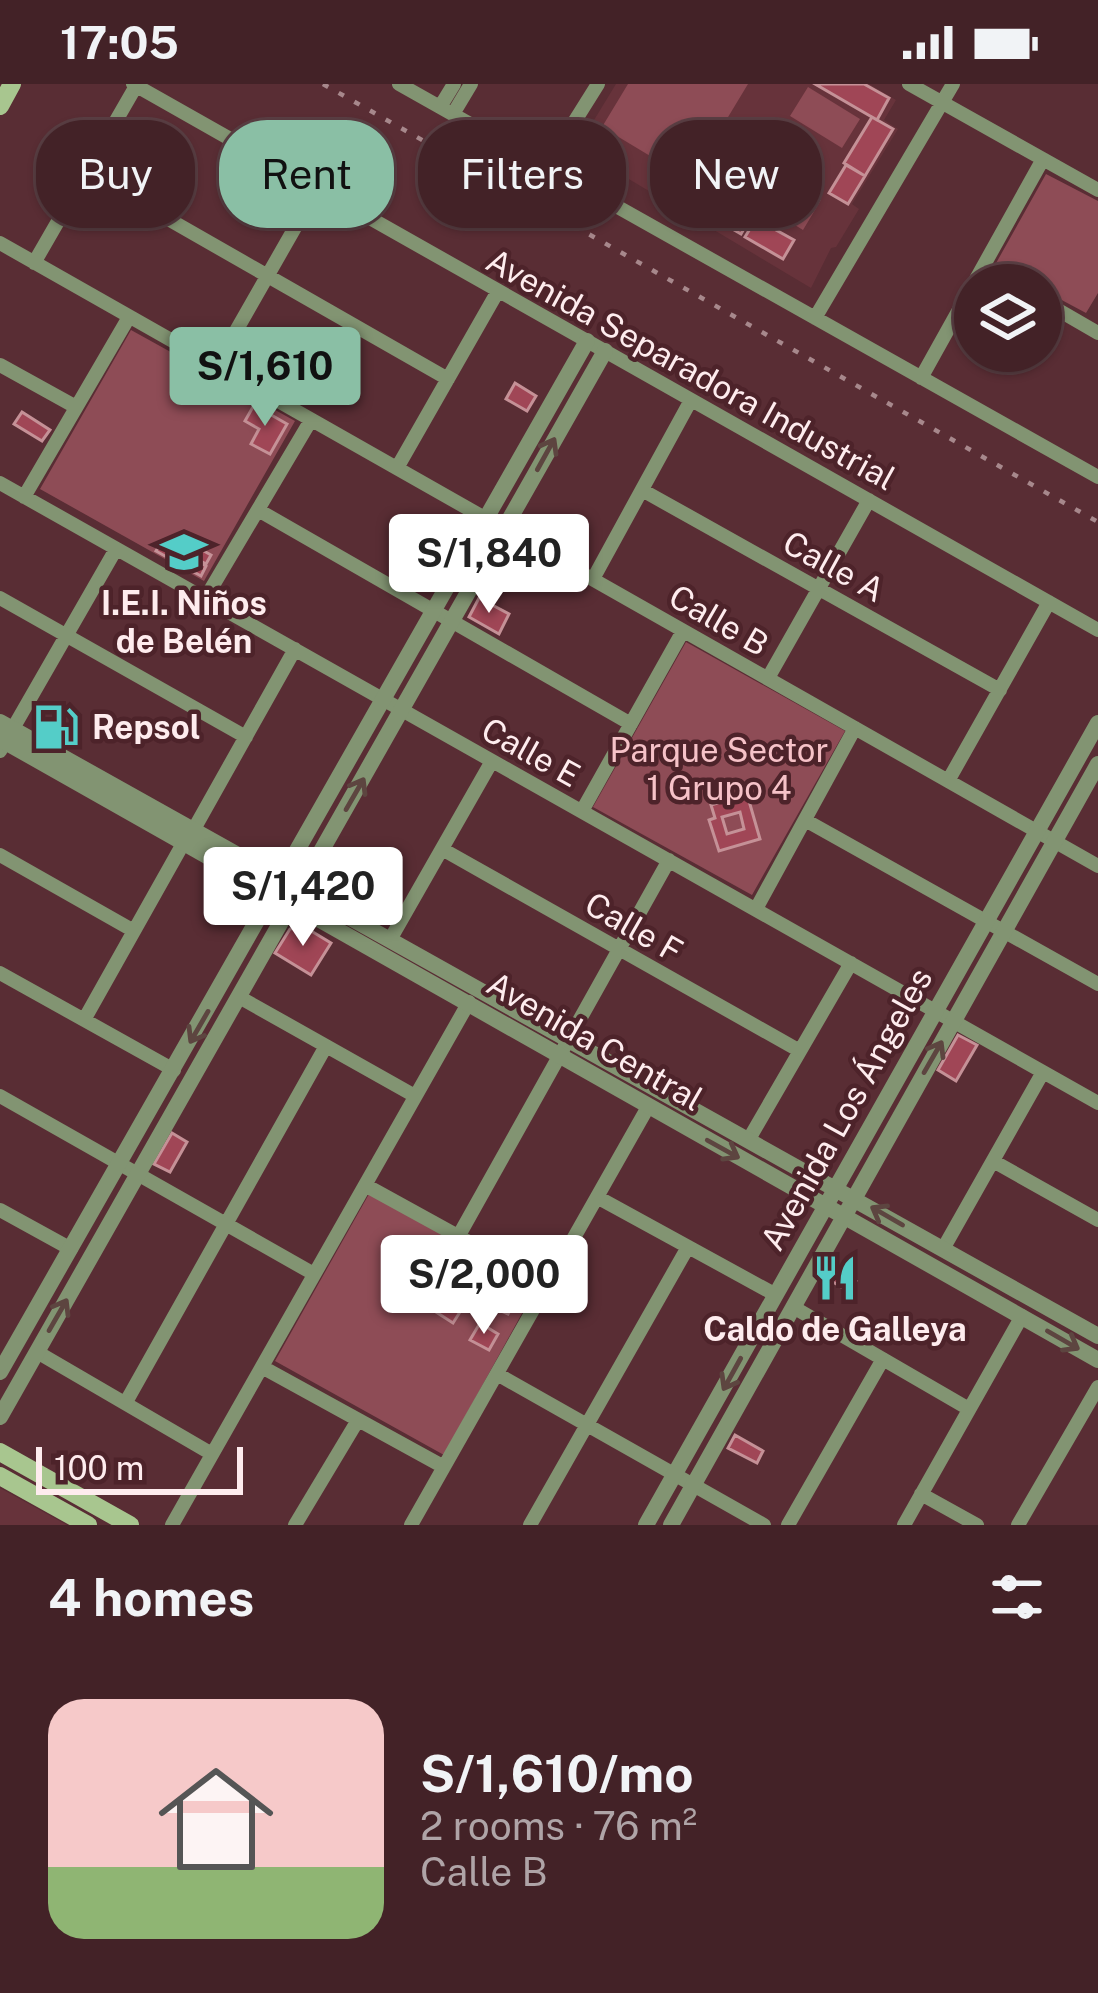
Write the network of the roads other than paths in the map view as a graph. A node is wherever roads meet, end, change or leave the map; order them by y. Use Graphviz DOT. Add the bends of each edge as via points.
graph roads {
  1 [pos="12,84"];
  2 [pos="399,84"];
  3 [pos="454,84"];
  4 [pos="471,84"];
  5 [pos="598,84"];
  6 [pos="909,84"];
  7 [pos="953,84"];
  8 [pos="134,85"];
  9 [pos="942,103"];
  10 [pos="0,106"];
  11 [pos="446,111"];
  12 [pos="115,120"];
  13 [pos="462,120"];
  14 [pos="575,120"];
  15 [pos="219,133"];
  16 [pos="1043,159"];
  17 [pos="1098,190"];
  18 [pos="626,212"];
  19 [pos="54,228"];
  20 [pos="183,228"];
  21 [pos="295,228"];
  22 [pos="386,228"];
  23 [pos="0,243"];
  24 [pos="34,263"];
  25 [pos="985,264"];
  26 [pos="267,276"];
  27 [pos="498,291"];
  28 [pos="1062,310"];
  29 [pos="129,316"];
  30 [pos="815,318"];
  31 [pos="954,319"];
  32 [pos="1095,326"];
  33 [pos="587,341"];
  34 [pos="605,351"];
  35 [pos="0,365"];
  36 [pos="216,366"];
  37 [pos="921,378"];
  38 [pos="448,379"];
  39 [pos="691,400"];
  40 [pos="76,406"];
  41 [pos="311,420"];
  42 [pos="397,468"];
  43 [pos="1098,477"];
  44 [pos="0,483"];
  45 [pos="642,490"];
  46 [pos="24,496"];
  47 [pos="869,500"];
  48 [pos="258,509"];
  49 [pos="485,518"];
  50 [pos="504,529"];
  51 [pos="116,549"];
  52 [pos="593,580"];
  53 [pos="819,589"];
  54 [pos="0,598"];
  55 [pos="205,599"];
  56 [pos="1049,602"];
  57 [pos="443,615"];
  58 [pos="1098,630"];
  59 [pos="683,631"];
  60 [pos="67,636"];
  61 [pos="295,649"];
  62 [pos="768,679"];
  63 [pos="1000,690"];
  64 [pos="384,700"];
  65 [pos="402,710"];
  66 [pos="1098,723"];
  67 [pos="631,724"];
  68 [pos="855,728"];
  69 [pos="4,737"];
  70 [pos="246,737"];
  71 [pos="493,761"];
  72 [pos="1098,764"];
  73 [pos="948,781"];
  74 [pos="582,811"];
  75 [pos="805,820"];
  76 [pos="1036,831"];
  77 [pos="189,836"];
  78 [pos="1055,841"];
  79 [pos="442,849"];
  80 [pos="0,855"];
  81 [pos="669,860"];
  82 [pos="1098,866"];
  83 [pos="289,891"];
  84 [pos="755,909"];
  85 [pos="986,922"];
  86 [pos="134,931"];
  87 [pos="1005,932"];
  88 [pos="391,938"];
  89 [pos="618,949"];
  90 [pos="851,963"];
  91 [pos="0,973"];
  92 [pos="1098,984"];
  93 [pos="239,998"];
  94 [pos="469,1002"];
  95 [pos="936,1011"];
  96 [pos="84,1020"];
  97 [pos="953,1022"];
  98 [pos="326,1046"];
  99 [pos="563,1046"];
  100 [pos="800,1051"];
  101 [pos="174,1070"];
  102 [pos="1043,1072"];
  103 [pos="0,1096"];
  104 [pos="415,1096"];
  105 [pos="1098,1103"];
  106 [pos="648,1107"];
  107 [pos="749,1139"];
  108 [pos="993,1161"];
  109 [pos="129,1170"];
  110 [pos="364,1185"];
  111 [pos="836,1188"];
  112 [pos="597,1197"];
  113 [pos="854,1197"];
  114 [pos="826,1207"];
  115 [pos="0,1210"];
  116 [pos="843,1217"];
  117 [pos="1098,1220"];
  118 [pos="226,1224"];
  119 [pos="458,1237"];
  120 [pos="688,1247"];
  121 [pos="71,1249"];
  122 [pos="943,1249"];
  123 [pos="314,1274"];
  124 [pos="547,1286"];
  125 [pos="776,1295"];
  126 [pos="793,1307"];
  127 [pos="1022,1316"];
  128 [pos="1098,1336"];
  129 [pos="37,1352"];
  130 [pos="883,1359"];
  131 [pos="1098,1360"];
  132 [pos="262,1367"];
  133 [pos="0,1372"];
  134 [pos="497,1374"];
  135 [pos="1098,1387"];
  136 [pos="125,1402"];
  137 [pos="970,1409"];
  138 [pos="0,1417"];
  139 [pos="358,1420"];
  140 [pos="587,1426"];
  141 [pos="0,1452"];
  142 [pos="212,1454"];
  143 [pos="444,1467"];
  144 [pos="0,1476"];
  145 [pos="674,1476"];
  146 [pos="694,1485"];
  147 [pos="921,1494"];
  148 [pos="88,1525"];
  149 [pos="130,1525"];
  150 [pos="172,1525"];
  151 [pos="296,1525"];
  152 [pos="411,1525"];
  153 [pos="530,1525"];
  154 [pos="646,1525"];
  155 [pos="671,1525"];
  156 [pos="764,1525"];
  157 [pos="788,1525"];
  158 [pos="904,1525"];
  159 [pos="977,1525"];
  160 [pos="1018,1525"];
  1 -- 10 [label="main road"];
  2 -- 11 [label="street"];
  3 -- 11 [label="street"];
  4 -- 11 [label="street"];
  5 -- 14 [label="street"];
  6 -- 9 [label="street"];
  7 -- 9 [label="street"];
  8 -- 12 [label="street"];
  8 -- 15 [label="street, Avenida Separadora Industrial"];
  9 -- 16 [label="street"];
  9 -- 30 [label="street"];
  11 -- 13 [label="street"];
  16 -- 17 [label="street"];
  16 -- 25 [label="street"];
  18 -- 30 [label="street"];
  19 -- 24 [label="street"];
  20 -- 26 [label="street"];
  21 -- 26 [label="street"];
  22 -- 27 [label="street, Avenida Separadora Industrial"];
  23 -- 24 [label="street, Calle B"];
  24 -- 29 [label="street, Calle B"];
  26 -- 36 [label="street"];
  26 -- 38 [label="street"];
  27 -- 33 [label="street, Avenida Separadora Industrial"];
  27 -- 38 [label="street"];
  28 -- 32 [label="street"];
  29 -- 36 [label="street, Calle B"];
  29 -- 40 [label="street"];
  30 -- 37 [label="street"];
  31 -- 37 [label="street"];
  33 -- 34 [label="street, Avenida Separadora Industrial"];
  33 -- 49 [label="street"];
  34 -- 39 [label="street, Avenida Separadora Industrial"];
  50 -- 34 [label="street, one-way"];
  35 -- 40 [label="street"];
  36 -- 41 [label="street, Calle B"];
  37 -- 43 [label="street"];
  38 -- 42 [label="street"];
  39 -- 45 [label="street"];
  39 -- 47 [label="street, Avenida Separadora Industrial"];
  40 -- 46 [label="street"];
  41 -- 42 [label="street, Calle B"];
  41 -- 48 [label="street"];
  42 -- 49 [label="street, Calle B"];
  44 -- 46 [label="street, Calle E"];
  45 -- 52 [label="street"];
  45 -- 53 [label="street, Calle A"];
  46 -- 51 [label="street, Calle E"];
  47 -- 53 [label="street"];
  47 -- 56 [label="street, Avenida Separadora Industrial"];
  48 -- 55 [label="street"];
  48 -- 57 [label="street"];
  49 -- 50 [label="street, Calle B"];
  49 -- 57 [label="street"];
  50 -- 52 [label="street, Calle B"];
  50 -- 57 [label="street"];
  51 -- 55 [label="street, Calle E"];
  51 -- 60 [label="street"];
  52 -- 59 [label="street, Calle B"];
  53 -- 62 [label="street"];
  53 -- 63 [label="street, Calle A"];
  54 -- 60 [label="street"];
  55 -- 61 [label="street, Calle E"];
  56 -- 58 [label="street, Avenida Separadora Industrial"];
  56 -- 63 [label="street"];
  57 -- 64 [label="street"];
  57 -- 65 [label="street"];
  57 -- 67 [label="street"];
  59 -- 62 [label="street, Calle B"];
  59 -- 67 [label="street"];
  60 -- 69 [label="street"];
  60 -- 70 [label="street"];
  61 -- 64 [label="street, Calle E"];
  61 -- 70 [label="street"];
  62 -- 68 [label="street, Calle B"];
  63 -- 73 [label="street"];
  64 -- 65 [label="street, Calle E"];
  64 -- 83 [label="street"];
  65 -- 71 [label="street, Calle E"];
  83 -- 65 [label="street, one-way"];
  66 -- 76 [label="street, Avenida Los Ángeles"];
  67 -- 74 [label="street"];
  68 -- 73 [label="street, Calle B"];
  68 -- 75 [label="street"];
  69 -- 77 [label="street, Avenida Central"];
  70 -- 77 [label="street"];
  71 -- 74 [label="street, Calle E"];
  71 -- 79 [label="street"];
  72 -- 78 [label="street, Avenida Los Ángeles"];
  73 -- 76 [label="street, Calle B"];
  74 -- 81 [label="street, Calle E"];
  75 -- 84 [label="street"];
  75 -- 85 [label="street"];
  76 -- 78 [label="street, Calle B"];
  76 -- 85 [label="street, Avenida Los Ángeles"];
  77 -- 83 [label="street, Avenida Central"];
  77 -- 86 [label="street"];
  78 -- 82 [label="street, Calle B"];
  78 -- 87 [label="street, Avenida Los Ángeles"];
  79 -- 88 [label="street"];
  79 -- 89 [label="street, Calle F"];
  80 -- 86 [label="street"];
  81 -- 84 [label="street, Calle E"];
  81 -- 89 [label="street"];
  83 -- 88 [label="street, Avenida Central"];
  83 -- 93 [label="street"];
  83 -- 94 [label="street, Avenida Central"];
  83 -- 101 [label="street, one-way"];
  84 -- 90 [label="street, Calle E"];
  85 -- 87 [label="street"];
  85 -- 95 [label="street, Avenida Los Ángeles"];
  86 -- 96 [label="street"];
  87 -- 92 [label="street"];
  87 -- 97 [label="street, Avenida Los Ángeles"];
  88 -- 99 [label="street, Avenida Central"];
  89 -- 99 [label="street"];
  89 -- 100 [label="street, Calle F"];
  90 -- 95 [label="street, Calle E"];
  90 -- 100 [label="street"];
  91 -- 96 [label="street"];
  93 -- 98 [label="street"];
  93 -- 109 [label="street"];
  94 -- 99 [label="street, Avenida Central"];
  94 -- 104 [label="street"];
  95 -- 97 [label="street, Calle E"];
  95 -- 111 [label="street, Avenida Los Ángeles"];
  96 -- 101 [label="street"];
  97 -- 102 [label="street, Calle E"];
  113 -- 97 [label="street, Avenida Los Ángeles, one-way"];
  98 -- 104 [label="street"];
  98 -- 118 [label="street"];
  99 -- 106 [label="street, Avenida Central"];
  99 -- 107 [label="street, Avenida Central"];
  99 -- 119 [label="street"];
  100 -- 107 [label="street"];
  101 -- 109 [label="street"];
  102 -- 105 [label="street, Calle E"];
  102 -- 108 [label="street"];
  103 -- 109 [label="street"];
  104 -- 110 [label="street"];
  106 -- 112 [label="street"];
  106 -- 114 [label="street, Avenida Central, one-way"];
  107 -- 111 [label="street, Avenida Central"];
  108 -- 117 [label="street"];
  108 -- 122 [label="street"];
  109 -- 118 [label="street"];
  109 -- 121 [label="street"];
  129 -- 109 [label="street, one-way"];
  110 -- 119 [label="street"];
  110 -- 123 [label="street"];
  111 -- 113 [label="street, Avenida Central"];
  111 -- 114 [label="street, Avenida Los Ángeles"];
  112 -- 120 [label="street"];
  112 -- 124 [label="street"];
  113 -- 116 [label="street, Avenida Los Ángeles"];
  122 -- 113 [label="street, Avenida Central, one-way"];
  114 -- 116 [label="street, Avenida Central"];
  114 -- 125 [label="street, Avenida Los Ángeles"];
  115 -- 121 [label="street"];
  116 -- 126 [label="street, Avenida Los Ángeles"];
  116 -- 127 [label="street, Avenida Central"];
  118 -- 123 [label="street"];
  118 -- 136 [label="street"];
  119 -- 124 [label="street"];
  120 -- 125 [label="street"];
  120 -- 140 [label="street"];
  121 -- 133 [label="street"];
  122 -- 128 [label="street, Avenida Central"];
  123 -- 132 [label="street"];
  124 -- 134 [label="street"];
  125 -- 145 [label="street, Avenida Los Ángeles, one-way"];
  126 -- 130 [label="street"];
  126 -- 146 [label="street, Avenida Los Ángeles"];
  127 -- 131 [label="street, Avenida Central, one-way"];
  127 -- 137 [label="street"];
  129 -- 136 [label="street"];
  129 -- 138 [label="street"];
  130 -- 137 [label="street"];
  130 -- 157 [label="street"];
  132 -- 139 [label="street"];
  132 -- 142 [label="street"];
  134 -- 140 [label="street"];
  134 -- 143 [label="street"];
  135 -- 160 [label="street"];
  136 -- 142 [label="street"];
  137 -- 147 [label="street"];
  139 -- 143 [label="street"];
  139 -- 151 [label="street"];
  140 -- 145 [label="street"];
  140 -- 153 [label="street"];
  141 -- 149 [label="main road"];
  142 -- 150 [label="street"];
  143 -- 152 [label="street"];
  144 -- 148 [label="main road"];
  145 -- 146 [label="street"];
  145 -- 154 [label="street, Avenida Los Ángeles"];
  146 -- 155 [label="street, Avenida Los Ángeles"];
  146 -- 156 [label="street"];
  147 -- 158 [label="street"];
  147 -- 159 [label="street"];
}
